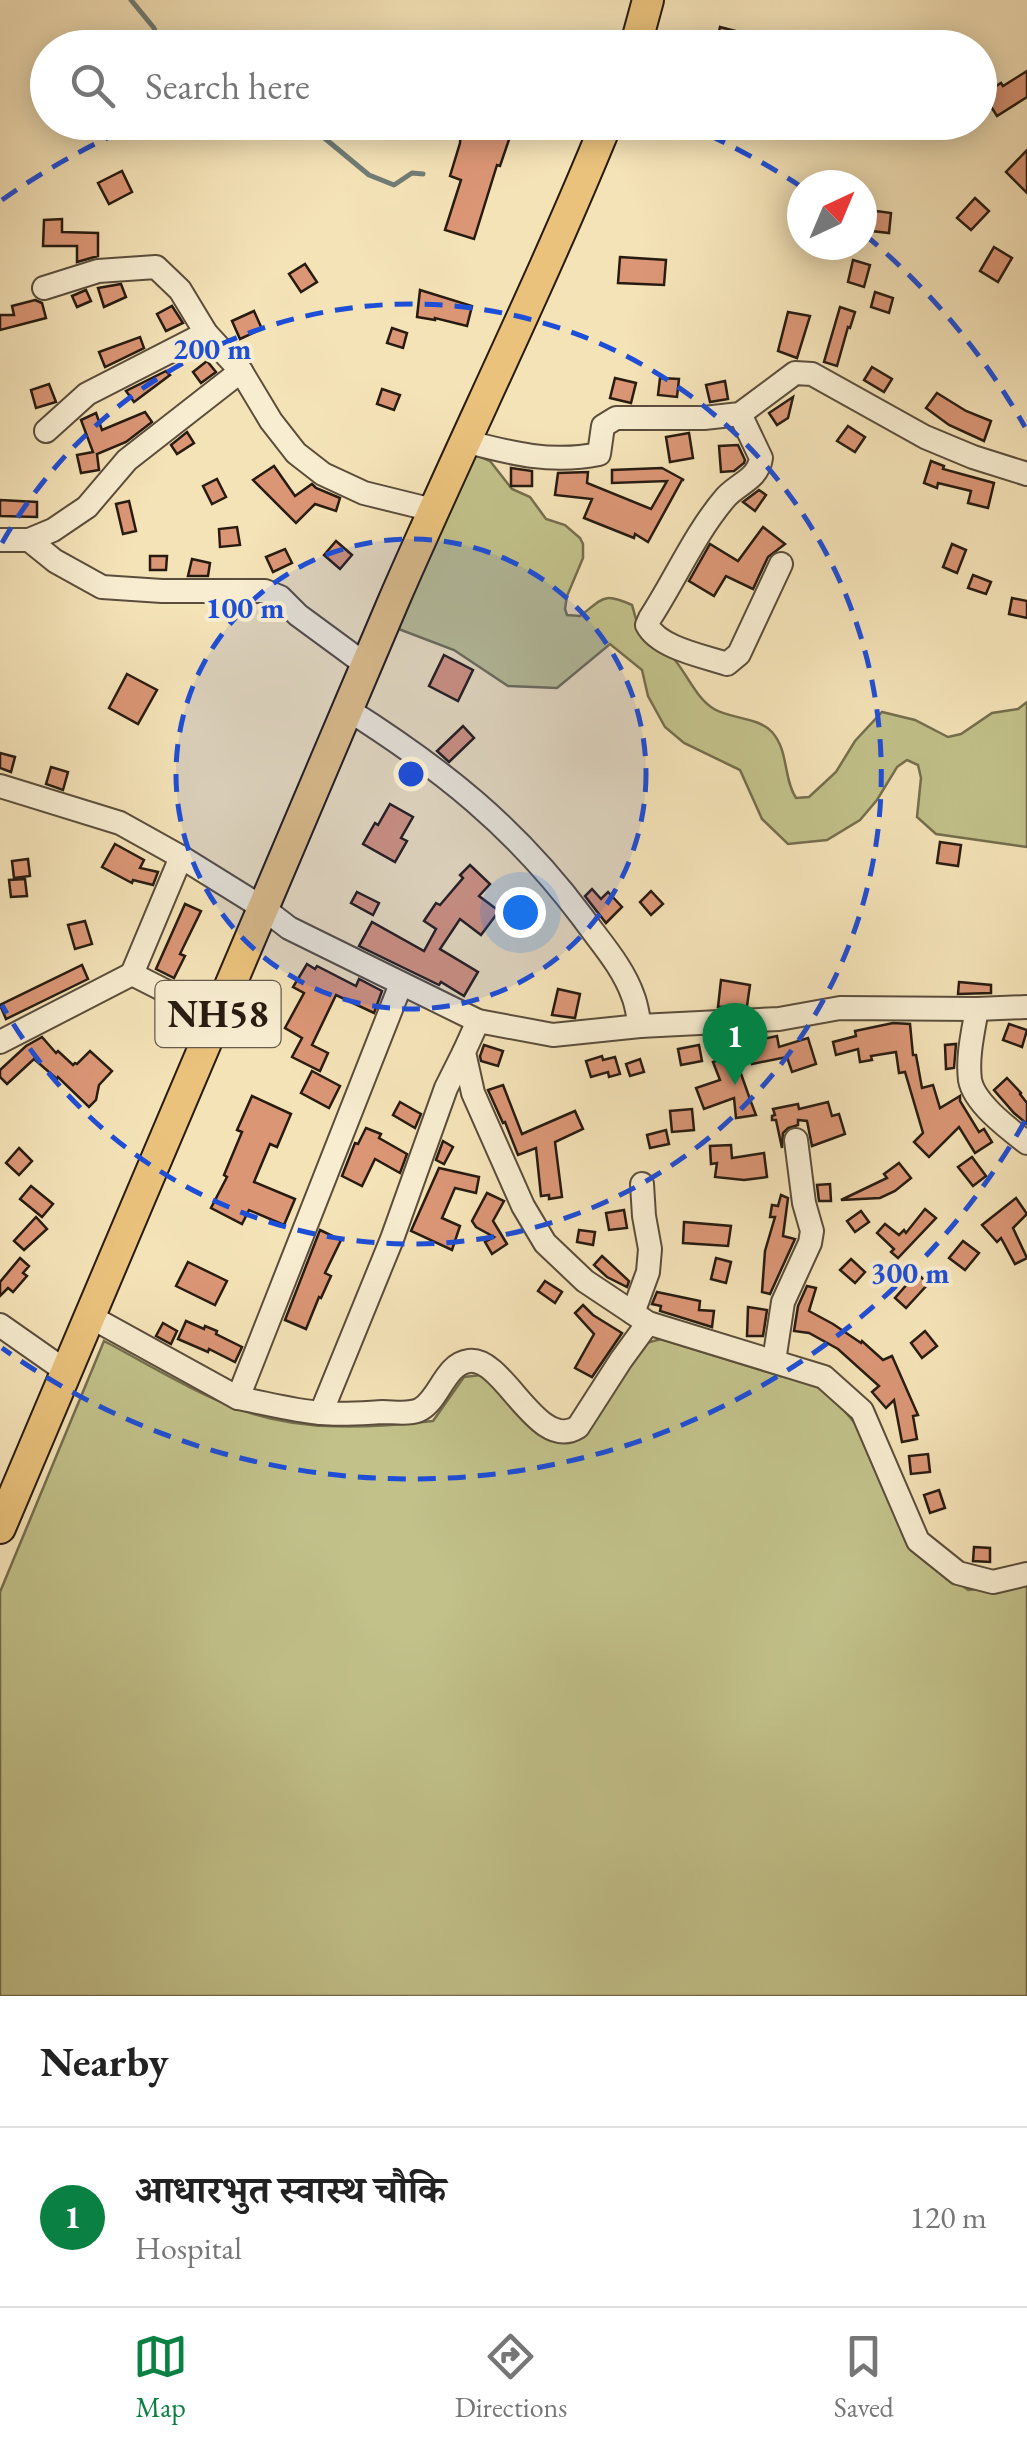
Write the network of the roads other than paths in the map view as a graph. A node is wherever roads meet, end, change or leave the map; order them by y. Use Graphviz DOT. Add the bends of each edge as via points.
graph roads {
  1 [pos="648,0"];
  2 [pos="640,30"];
  3 [pos="599,140"];
  4 [pos="44,288"];
  5 [pos="206,333"];
  6 [pos="240,371"];
  7 [pos="740,414"];
  8 [pos="46,430"];
  9 [pos="462,448"];
  10 [pos="1027,474"];
  11 [pos="435,506"];
  12 [pos="0,540"];
  13 [pos="28,540"];
  14 [pos="781,564"];
  15 [pos="366,665"];
  16 [pos="347,710"];
  17 [pos="0,786"];
  18 [pos="181,856"];
  19 [pos="263,908"];
  20 [pos="132,974"];
  21 [pos="402,984"];
  22 [pos="1027,1007"];
  23 [pos="976,1009"];
  24 [pos="217,1017"];
  25 [pos="478,1021"];
  26 [pos="640,1026"];
  27 [pos="0,1042"];
  28 [pos="464,1052"];
  29 [pos="796,1140"];
  30 [pos="1027,1143"];
  31 [pos="642,1184"];
  32 [pos="91,1316"];
  33 [pos="641,1318"];
  34 [pos="0,1325"];
  35 [pos="774,1361"];
  36 [pos="67,1372"];
  37 [pos="238,1398"];
  38 [pos="322,1414"];
  39 [pos="0,1528"];
  40 [pos="1027,1574"];
  1 -- 2 [label="main road"];
  3 -- 9 [label="main road, NH58"];
  4 -- 5 [label="street" via="98,271 156,267 180,290"];
  5 -- 6 [label="street"];
  5 -- 8 [label="street" via="87,394"];
  6 -- 11 [label="street" via="296,454 323,474 364,493"];
  6 -- 13 [label="street" via="127,460 87,507"];
  7 -- 9 [label="street" via="616,418 602,426 598,454 581,458"];
  7 -- 10 [label="street" via="795,374 812,374 925,437"];
  7 -- 14 [label="street" via="760,465 695,542 647,625 668,644 727,664"];
  9 -- 11 [label="main road, NH58"];
  11 -- 15 [label="main road, NH58"];
  12 -- 13 [label="street"];
  13 -- 15 [label="street" via="102,587 265,590"];
  15 -- 16 [label="main road, NH58"];
  16 -- 19 [label="main road, NH58"];
  16 -- 26 [label="street" via="458,785 537,860 619,966"];
  17 -- 18 [label="street" via="120,824"];
  18 -- 19 [label="street"];
  18 -- 20 [label="street"];
  19 -- 21 [label="street" via="289,928"];
  19 -- 24 [label="main road, NH58"];
  20 -- 24 [label="street"];
  20 -- 27 [label="street"];
  21 -- 25 [label="street"];
  21 -- 37 [label="street"];
  22 -- 23 [label="street"];
  23 -- 26 [label="street" via="840,1008 779,1019"];
  23 -- 30 [label="street" via="970,1082 992,1114"];
  24 -- 32 [label="main road, NH58"];
  25 -- 26 [label="street" via="553,1034"];
  25 -- 28 [label="street"];
  28 -- 33 [label="street" via="473,1093 545,1243 584,1281"];
  28 -- 38 [label="street"];
  29 -- 35 [label="street" via="812,1231 783,1302"];
  31 -- 33 [label="street" via="650,1250"];
  32 -- 36 [label="main road, NH58"];
  32 -- 37 [label="street"];
  33 -- 35 [label="street"];
  33 -- 38 [label="street" via="569,1432 535,1416 485,1364 472,1360 460,1363 417,1412"];
  34 -- 36 [label="street"];
  35 -- 40 [label="street" via="824,1377 862,1411 918,1541 935,1556 958,1573 992,1582"];
  36 -- 39 [label="main road, NH58"];
  37 -- 38 [label="street"];
}
